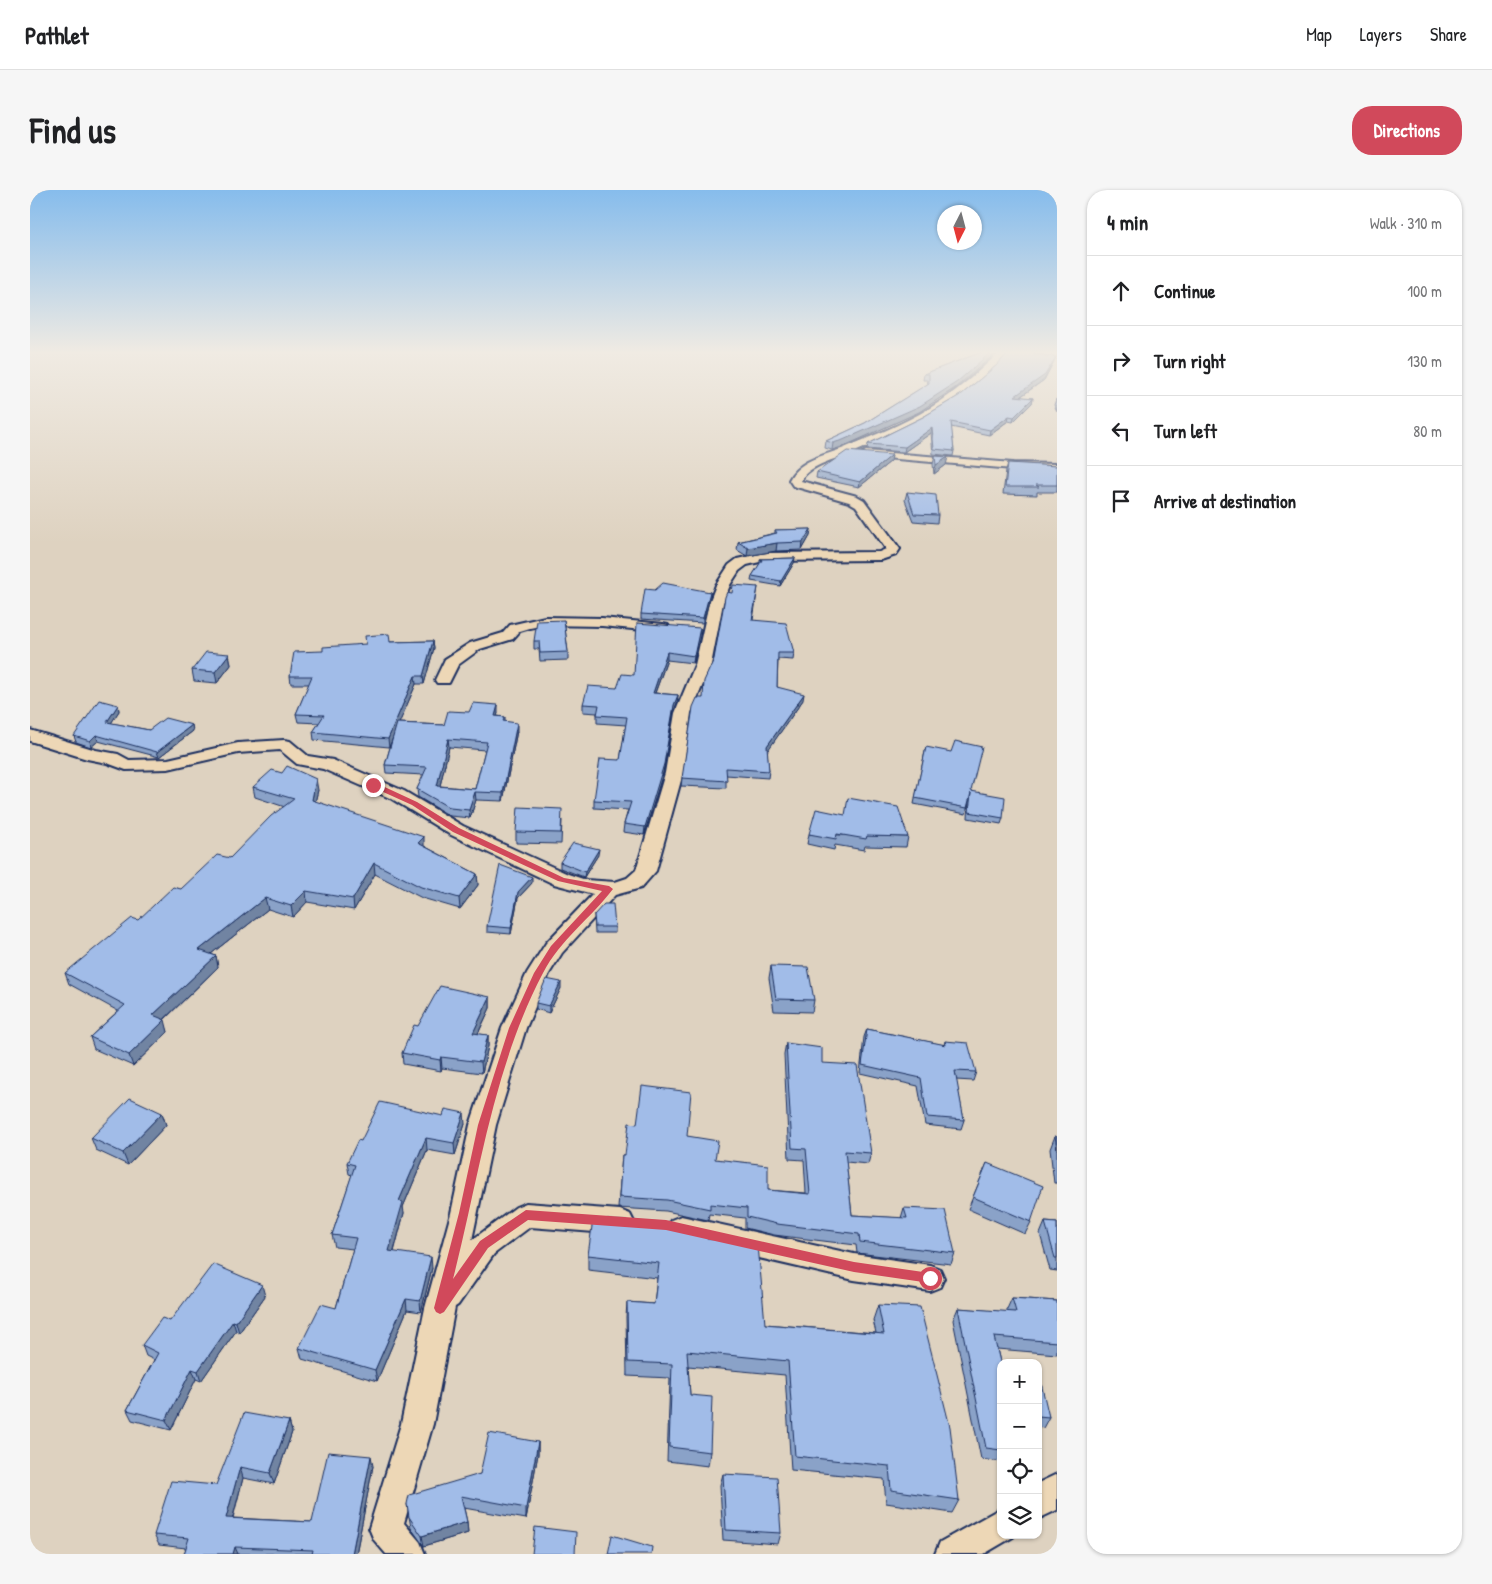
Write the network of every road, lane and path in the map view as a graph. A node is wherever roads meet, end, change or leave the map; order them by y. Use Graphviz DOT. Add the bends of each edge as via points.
graph roads {
  1 [pos="923,416"];
  2 [pos="842,452"];
  3 [pos="1057,468"];
  4 [pos="693,628"];
  5 [pos="676,629"];
  6 [pos="710,630"];
  7 [pos="443,680"];
  8 [pos="30,735"];
  9 [pos="609,889"];
  10 [pos="930,1278"];
  11 [pos="440,1308"];
  12 [pos="1057,1491"];
  13 [pos="1042,1500"];
  14 [pos="997,1526"];
  15 [pos="408,1554"];
  16 [pos="952,1554"];
  1 -- 2 [label="street"];
  2 -- 3 [label="street"];
  2 -- 6 [label="street" via="801,470 795,480 860,503 893,549 891,552 881,556 772,557 742,562 723,584"];
  4 -- 6 [label="street"];
  5 -- 7 [label="street" via="602,622 527,624 515,628 508,636 475,646 451,662"];
  6 -- 9 [label="street" via="703,665 683,713 674,774 646,870 638,882 624,888"];
  8 -- 9 [label="street" via="112,758 126,765 168,764 238,748 284,745 303,760 326,764 398,795 456,830 561,879"];
  9 -- 11 [label="street" via="554,948 538,973 514,1028 483,1125 465,1213"];
  10 -- 11 [label="street" via="854,1267 652,1224 526,1215 484,1245"];
  11 -- 15 [label="street" via="417,1424 386,1528"];
  12 -- 13 [label="street"];
  14 -- 16 [label="street"];
}
